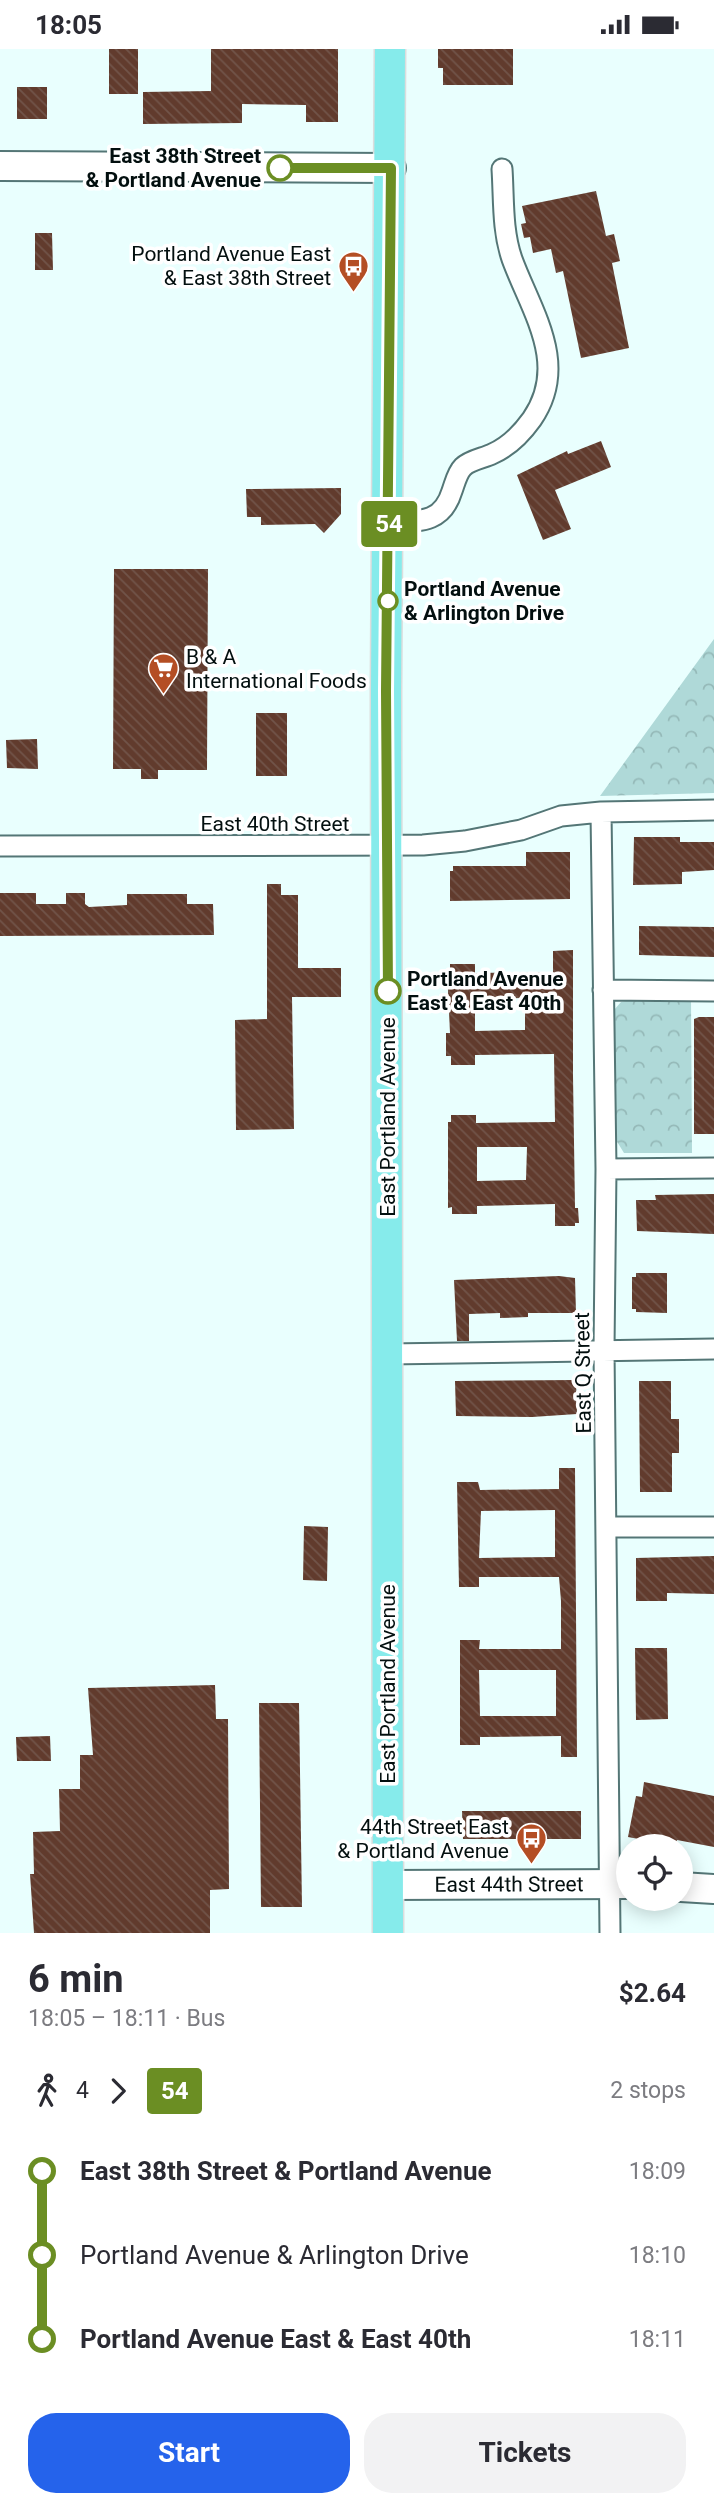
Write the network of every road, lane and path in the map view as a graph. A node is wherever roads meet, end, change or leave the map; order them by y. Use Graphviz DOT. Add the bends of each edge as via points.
graph roads {
  1 [pos="390,49"];
  2 [pos="0,166"];
  3 [pos="391,168"];
  4 [pos="502,169"];
  5 [pos="389,522"];
  6 [pos="714,810"];
  7 [pos="601,812"];
  8 [pos="0,846"];
  9 [pos="388,846"];
  10 [pos="603,991"];
  11 [pos="714,991"];
  12 [pos="714,1168"];
  13 [pos="606,1169"];
  14 [pos="604,1349"];
  15 [pos="714,1349"];
  16 [pos="388,1354"];
  17 [pos="608,1527"];
  18 [pos="714,1527"];
  19 [pos="617,1834"];
  20 [pos="616,1883"];
  21 [pos="388,1885"];
  22 [pos="693,1888"];
  23 [pos="714,1889"];
  24 [pos="616,1900"];
  25 [pos="387,1933"];
  26 [pos="610,1933"];
  1 -- 3 [label="main road, East Portland Avenue"];
  2 -- 3 [label="main road"];
  3 -- 5 [label="main road, East Portland Avenue"];
  4 -- 5 [label="street" via="505,228 512,258 544,331 544,397 511,442 464,466 438,517"];
  5 -- 9 [label="main road, East Portland Avenue"];
  6 -- 7 [label="street, East 40th Street"];
  7 -- 9 [label="street, East 40th Street" via="561,816 465,841"];
  7 -- 10 [label="street, East Q Street"];
  8 -- 9 [label="street, East 40th Street"];
  9 -- 16 [label="main road, East Portland Avenue"];
  10 -- 11 [label="street"];
  10 -- 13 [label="street, East Q Street"];
  12 -- 13 [label="street"];
  13 -- 14 [label="street, East Q Street"];
  14 -- 15 [label="street"];
  14 -- 16 [label="street"];
  14 -- 17 [label="street, East Q Street"];
  16 -- 21 [label="main road, East Portland Avenue"];
  17 -- 18 [label="street"];
  17 -- 19 [label="street, East Q Street"];
  20 -- 21 [label="main road, East 44th Street"];
  21 -- 25 [label="main road, East Portland Avenue"];
  22 -- 23 [label="main road"];
  24 -- 26 [label="street, East Q Street"];
}
